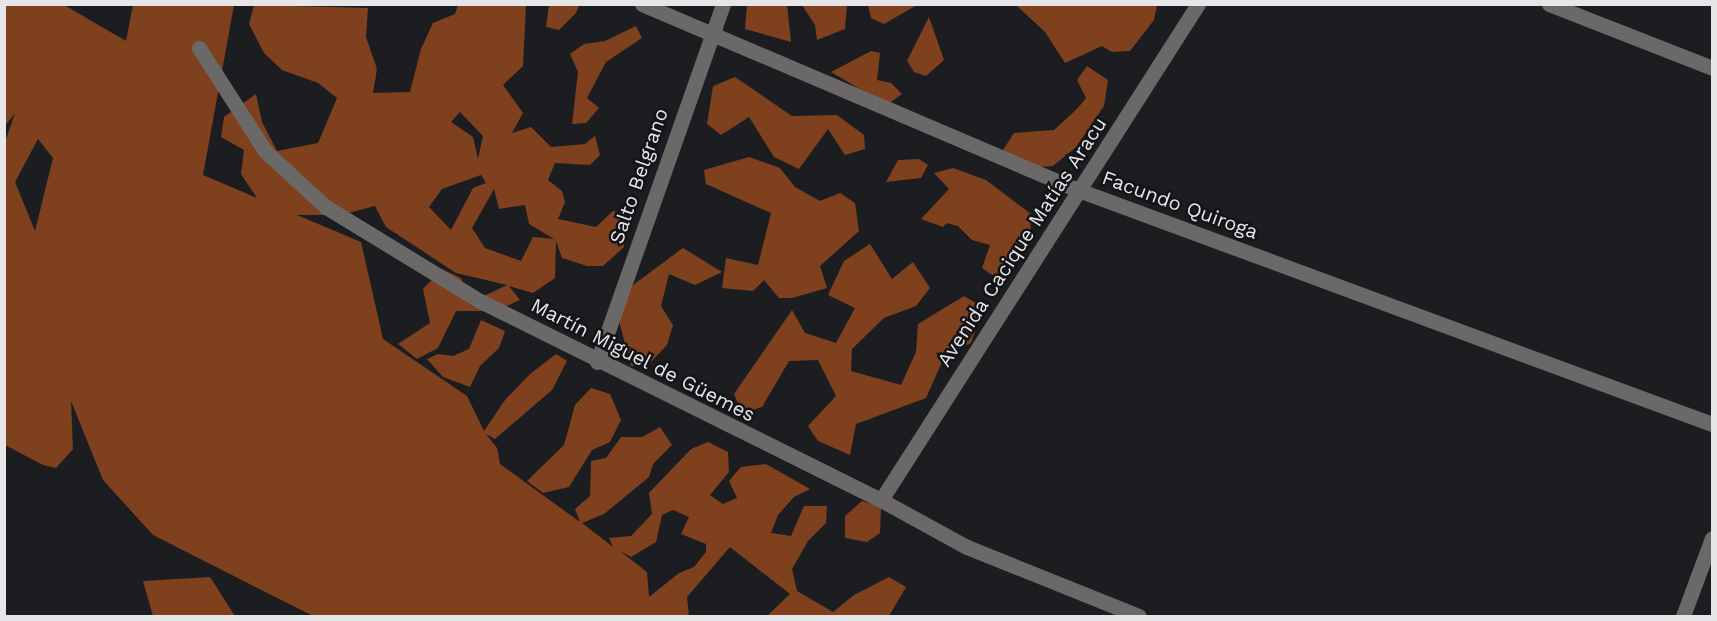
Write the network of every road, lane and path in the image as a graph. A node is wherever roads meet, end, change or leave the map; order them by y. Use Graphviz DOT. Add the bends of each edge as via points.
graph roads {
  1 [pos="642,4"];
  2 [pos="723,4"];
  3 [pos="1198,4"];
  4 [pos="1549,4"];
  5 [pos="711,36"];
  6 [pos="199,48"];
  7 [pos="1713,68"];
  8 [pos="1081,190"];
  9 [pos="597,362"];
  10 [pos="1713,424"];
  11 [pos="881,500"];
  12 [pos="1713,538"];
  13 [pos="1139,616"];
  14 [pos="1683,616"];
  1 -- 5 [label="street, Facundo Quiroga"];
  2 -- 5 [label="street, Salto Belgrano"];
  3 -- 8 [label="street, Avenida Cacique Matías Aracu"];
  4 -- 7 [label="street"];
  5 -- 8 [label="street, Facundo Quiroga"];
  5 -- 9 [label="street, Salto Belgrano"];
  6 -- 9 [label="street, Martín Miguel de Güemes" via="265,152 326,207 480,301"];
  8 -- 10 [label="street, Facundo Quiroga"];
  8 -- 11 [label="street, Avenida Cacique Matías Aracu"];
  9 -- 11 [label="street, Martín Miguel de Güemes"];
  11 -- 13 [label="street, Martín Miguel de Güemes" via="967,547"];
  12 -- 14 [label="street"];
}
